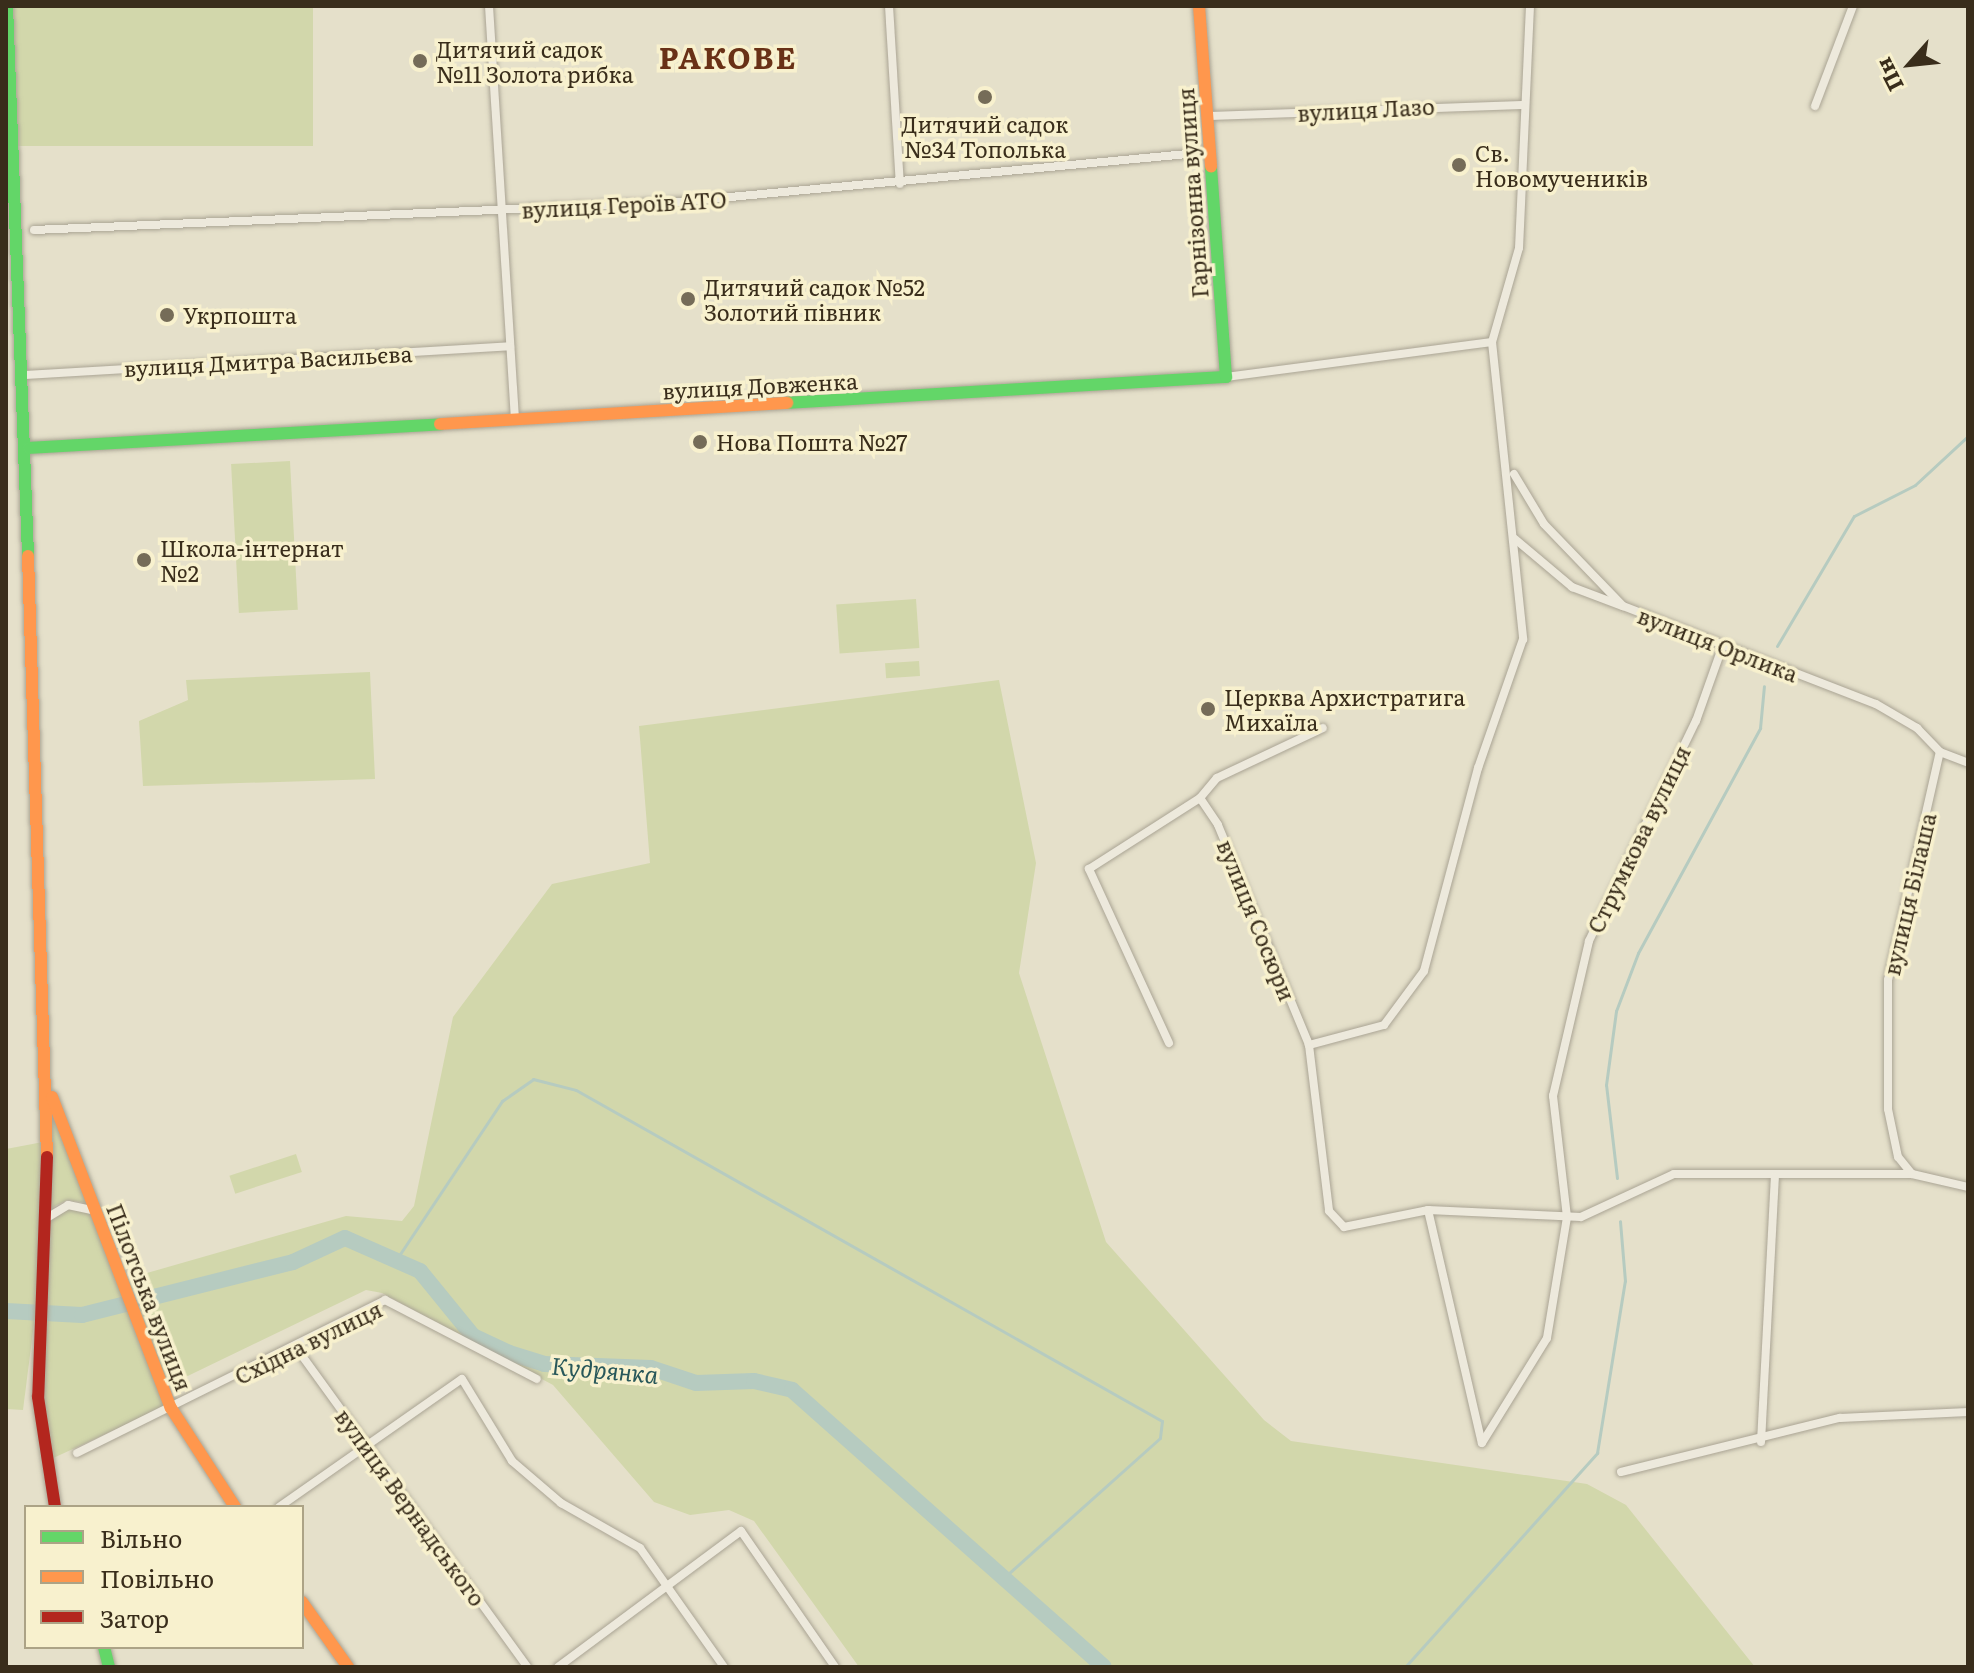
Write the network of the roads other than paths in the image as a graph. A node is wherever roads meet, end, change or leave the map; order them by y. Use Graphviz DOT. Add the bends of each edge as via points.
graph roads {
  1 [pos="7,6"];
  2 [pos="489,6"];
  3 [pos="889,6"];
  4 [pos="1199,6"];
  5 [pos="1530,6"];
  6 [pos="1853,6"];
  7 [pos="8,84"];
  8 [pos="1525,105"];
  9 [pos="1815,106"];
  10 [pos="1207,116"];
  11 [pos="1209,152"];
  12 [pos="900,184"];
  13 [pos="502,211"];
  14 [pos="12,229"];
  15 [pos="34,230"];
  16 [pos="1492,342"];
  17 [pos="510,346"];
  18 [pos="25,375"];
  19 [pos="1226,377"];
  20 [pos="515,419"];
  21 [pos="29,448"];
  22 [pos="1511,469"];
  23 [pos="1515,539"];
  24 [pos="1623,606"];
  25 [pos="1722,648"];
  26 [pos="1323,728"];
  27 [pos="1940,752"];
  28 [pos="1968,763"];
  29 [pos="1200,798"];
  30 [pos="1169,1043"];
  31 [pos="1309,1045"];
  32 [pos="49,1090"];
  33 [pos="1912,1174"];
  34 [pos="1775,1176"];
  35 [pos="1968,1187"];
  36 [pos="1428,1210"];
  37 [pos="96,1211"];
  38 [pos="1567,1217"];
  39 [pos="44,1220"];
  40 [pos="295,1346"];
  41 [pos="537,1379"];
  42 [pos="171,1408"];
  43 [pos="1968,1412"];
  44 [pos="1761,1442"];
  45 [pos="365,1444"];
  46 [pos="77,1453"];
  47 [pos="1621,1472"];
  48 [pos="55,1505"];
  49 [pos="234,1505"];
  50 [pos="282,1505"];
  51 [pos="669,1585"];
  52 [pos="304,1605"];
  53 [pos="348,1667"];
  54 [pos="527,1667"];
  55 [pos="558,1667"];
  56 [pos="724,1667"];
  57 [pos="835,1667"];
  1 -- 7 [label="street"];
  2 -- 13 [label="street"];
  3 -- 12 [label="street"];
  4 -- 10 [label="street, Гарнізонна вулиця"];
  5 -- 8 [label="street"];
  6 -- 9 [label="street"];
  7 -- 14 [label="street"];
  8 -- 10 [label="street, вулиця Лазо"];
  8 -- 16 [label="street" via="1519,248"];
  10 -- 11 [label="street, Гарнізонна вулиця"];
  11 -- 12 [label="street, вулиця Героїв АТО"];
  11 -- 19 [label="street, Гарнізонна вулиця"];
  12 -- 13 [label="street, вулиця Героїв АТО"];
  13 -- 15 [label="street, вулиця Героїв АТО"];
  13 -- 17 [label="street"];
  14 -- 18 [label="street"];
  16 -- 19 [label="street, вулиця Довженка"];
  16 -- 22 [label="street"];
  17 -- 18 [label="street, вулиця Дмитра Васильєва"];
  17 -- 20 [label="street"];
  18 -- 21 [label="street"];
  19 -- 20 [label="street, вулиця Довженка"];
  20 -- 21 [label="street, вулиця Довженка"];
  21 -- 32 [label="street"];
  22 -- 23 [label="street"];
  22 -- 24 [label="street, вулиця Орлика" via="1544,524"];
  23 -- 24 [label="street" via="1572,587"];
  23 -- 31 [label="street" via="1523,618 1518,663 1485,743 1424,971 1384,1025"];
  24 -- 25 [label="street, вулиця Орлика"];
  25 -- 27 [label="street, вулиця Орлика" via="1876,704 1917,728"];
  25 -- 38 [label="street, Струмкова вулиця" via="1696,721 1589,941 1572,999 1553,1096"];
  26 -- 29 [label="street" via="1217,778"];
  27 -- 28 [label="street, вулиця Орлика"];
  27 -- 33 [label="street, вулиця Білаша" via="1888,980 1892,1141"];
  29 -- 30 [label="street" via="1089,869"];
  29 -- 31 [label="street, вулиця Сосюри" via="1218,825"];
  31 -- 36 [label="street, вулиця Сосюри" via="1334,1223"];
  32 -- 37 [label="street, Пілотська вулиця"];
  32 -- 39 [label="street"];
  33 -- 34 [label="street"];
  33 -- 35 [label="street"];
  34 -- 38 [label="street" via="1674,1174 1610,1209"];
  34 -- 44 [label="street"];
  36 -- 38 [label="street"];
  36 -- 38 [label="street, Струмкова вулиця" via="1482,1443 1547,1338"];
  37 -- 39 [label="street" via="68,1205"];
  37 -- 42 [label="street, Пілотська вулиця"];
  39 -- 48 [label="street" via="40,1430"];
  40 -- 41 [label="street, Східна вулиця" via="385,1300"];
  40 -- 42 [label="street, Східна вулиця"];
  40 -- 45 [label="street, вулиця Вернадського"];
  42 -- 46 [label="street, Східна вулиця"];
  42 -- 49 [label="street, Пілотська вулиця"];
  43 -- 44 [label="street" via="1840,1418"];
  44 -- 47 [label="street"];
  45 -- 50 [label="street"];
  45 -- 51 [label="street" via="462,1379 531,1482 640,1548"];
  45 -- 54 [label="street, вулиця Вернадського"];
  51 -- 55 [label="street"];
  51 -- 56 [label="street"];
  51 -- 57 [label="street" via="741,1531"];
  52 -- 53 [label="street"];
}
